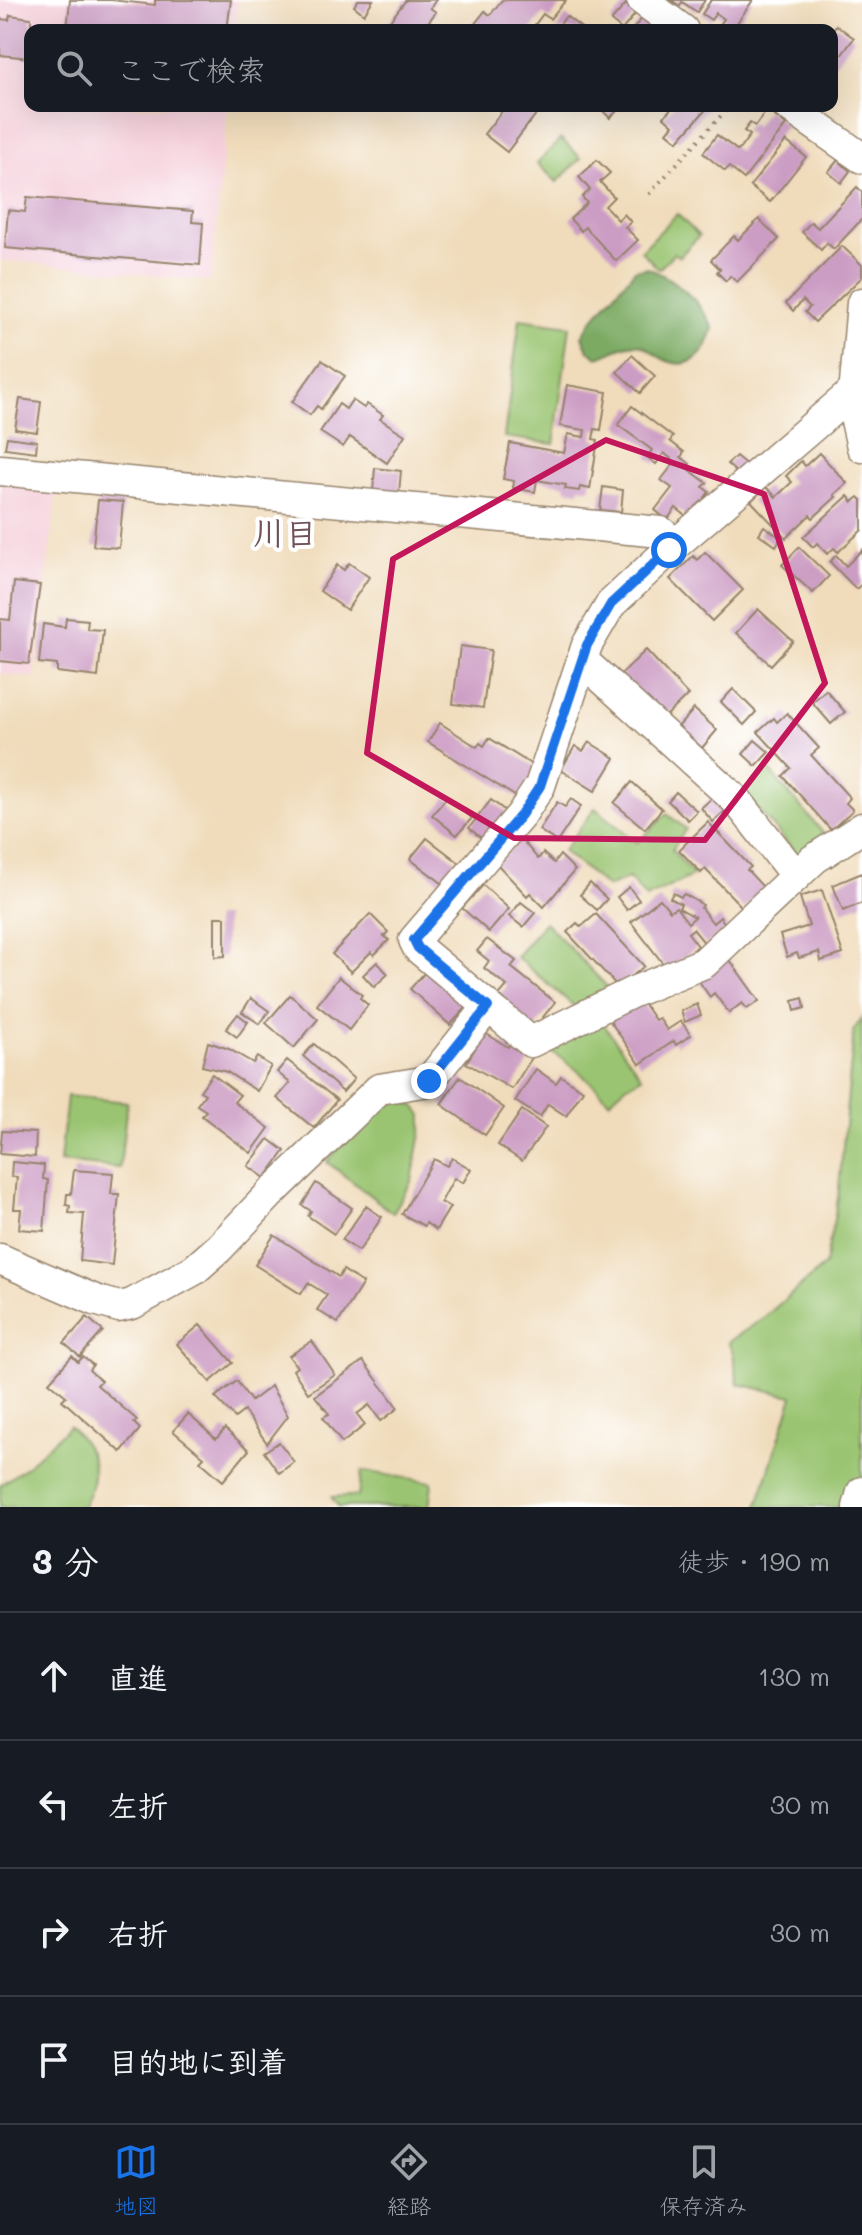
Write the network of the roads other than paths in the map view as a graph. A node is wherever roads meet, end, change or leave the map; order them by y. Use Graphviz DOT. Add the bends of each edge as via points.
graph roads {
  1 [pos="642,0"];
  2 [pos="675,24"];
  3 [pos="797,112"];
  4 [pos="862,158"];
  5 [pos="862,303"];
  6 [pos="854,391"];
  7 [pos="862,447"];
  8 [pos="0,470"];
  9 [pos="675,544"];
  10 [pos="582,660"];
  11 [pos="862,828"];
  12 [pos="796,876"];
  13 [pos="488,1007"];
  14 [pos="0,1259"];
  15 [pos="862,1492"];
  16 [pos="858,1507"];
  1 -- 2 [label="street"];
  3 -- 4 [label="street"];
  5 -- 6 [label="street"];
  6 -- 7 [label="street"];
  6 -- 9 [label="street"];
  8 -- 9 [label="street" via="661,532"];
  9 -- 10 [label="street" via="611,604"];
  10 -- 12 [label="street" via="738,802"];
  10 -- 13 [label="street" via="540,786 414,940"];
  11 -- 12 [label="street"];
  12 -- 13 [label="street" via="704,963 531,1042"];
  13 -- 14 [label="street" via="429,1081 379,1089 203,1263 132,1304 119,1307 95,1300"];
  15 -- 16 [label="street"];
}
